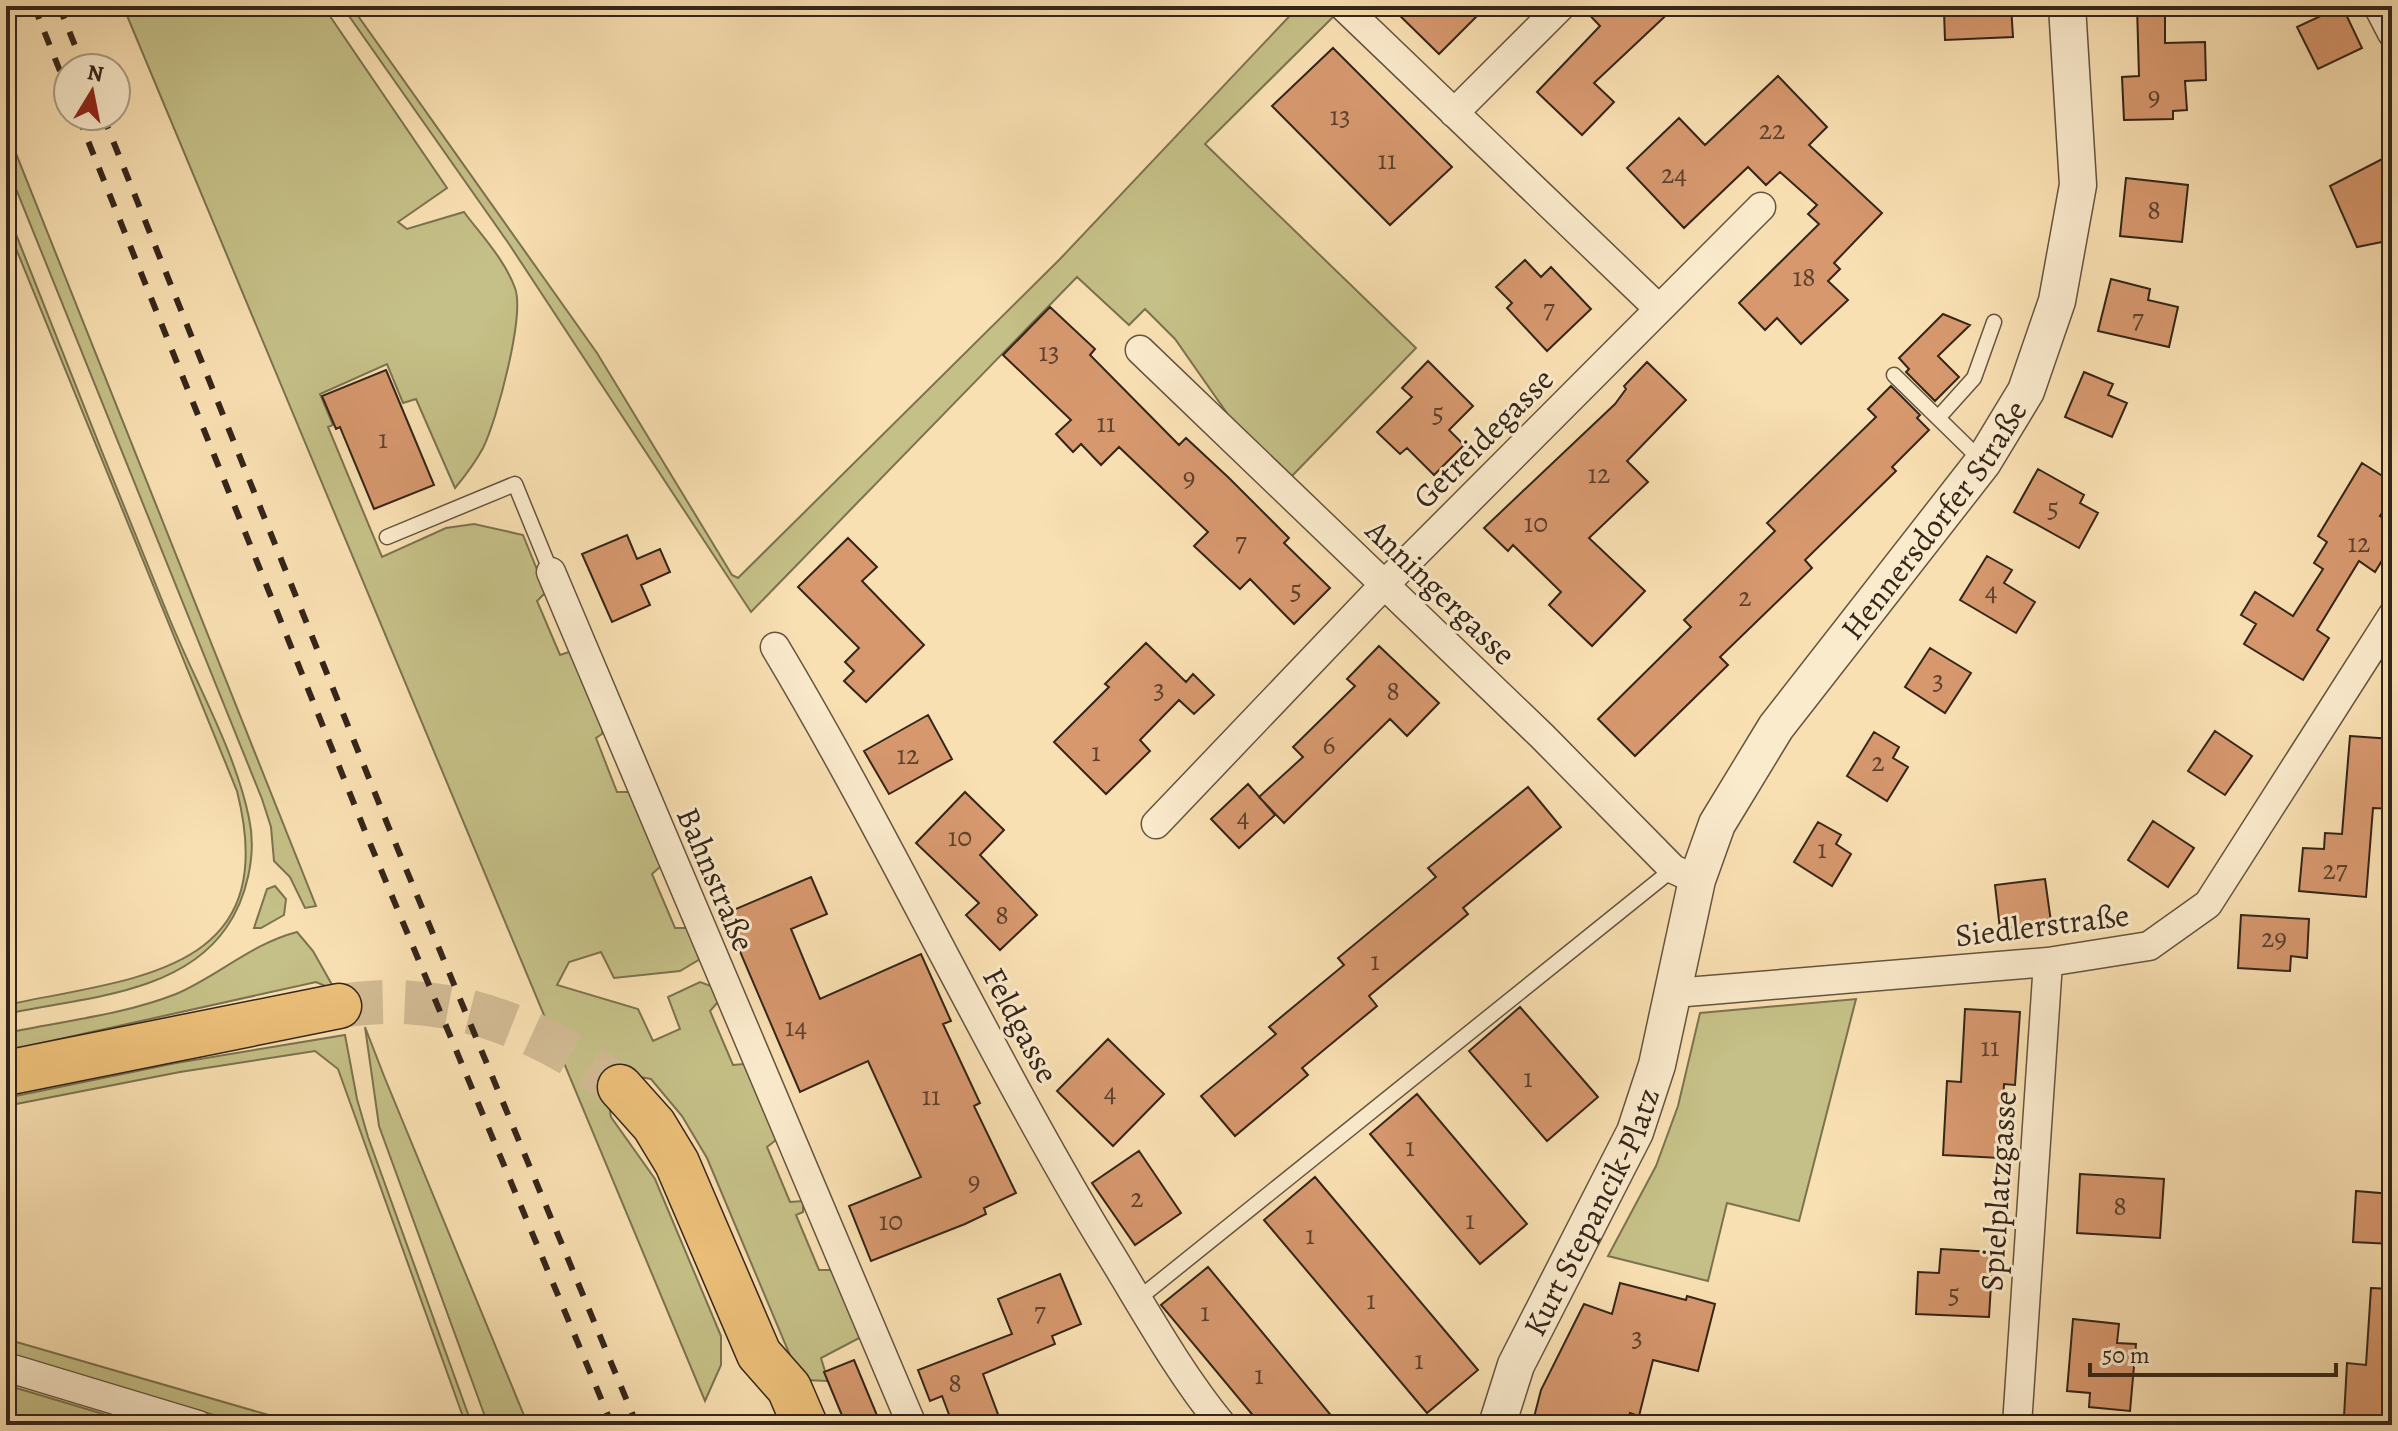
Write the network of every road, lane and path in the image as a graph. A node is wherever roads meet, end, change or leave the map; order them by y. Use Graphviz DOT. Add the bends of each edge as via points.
graph roads {
  1 [pos="1343,6"];
  2 [pos="1561,6"];
  3 [pos="2067,6"];
  4 [pos="2378,6"];
  5 [pos="2392,33"];
  6 [pos="1454,113"];
  7 [pos="1761,207"];
  8 [pos="1659,309"];
  9 [pos="1994,322"];
  10 [pos="1140,350"];
  11 [pos="1894,375"];
  12 [pos="1938,418"];
  13 [pos="1983,462"];
  14 [pos="387,537"];
  15 [pos="551,572"];
  16 [pos="1384,585"];
  17 [pos="2392,616"];
  18 [pos="775,647"];
  19 [pos="1156,824"];
  20 [pos="1685,874"];
  21 [pos="2048,962"];
  22 [pos="1674,993"];
  23 [pos="339,1006"];
  24 [pos="6,1073"];
  25 [pos="620,1087"];
  26 [pos="1138,1299"];
  27 [pos="759,1354"];
  28 [pos="6,1367"];
  29 [pos="198,1425"];
  30 [pos="772,1425"];
  31 [pos="805,1425"];
  32 [pos="912,1425"];
  33 [pos="1222,1425"];
  34 [pos="1497,1425"];
  35 [pos="2017,1425"];
  1 -- 6 [label="street"];
  2 -- 6 [label="street"];
  3 -- 13 [label="street, Hennersdorfer Straße" via="2078,185 2057,301 2026,391"];
  4 -- 5 [label="street"];
  6 -- 8 [label="street"];
  7 -- 8 [label="street, Getreidegasse"];
  8 -- 16 [label="street, Getreidegasse"];
  9 -- 12 [label="lane" via="1974,378"];
  10 -- 16 [label="street, Anningergasse"];
  11 -- 12 [label="lane"];
  12 -- 13 [label="lane"];
  13 -- 20 [label="street, Hennersdorfer Straße" via="1776,727"];
  14 -- 15 [label="lane, Bahnstraße" via="515,484"];
  15 -- 32 [label="street, Bahnstraße"];
  16 -- 19 [label="street, Getreidegasse"];
  16 -- 20 [label="street, Anningergasse"];
  17 -- 21 [label="street, Siedlerstraße" via="2208,904 2149,946"];
  18 -- 26 [label="street, Feldgasse" via="1020,1099"];
  20 -- 22 [label="street, Hennersdorfer Straße"];
  20 -- 26 [label="lane"];
  21 -- 22 [label="street, Siedlerstraße"];
  21 -- 35 [label="street, Spielplatzgasse"];
  22 -- 34 [label="street, Kurt Stepancik-Platz" via="1635,1132 1516,1365"];
  23 -- 24 [label="main road"];
  25 -- 27 [label="main road" via="654,1125 677,1163"];
  26 -- 33 [label="street, Feldgasse"];
  27 -- 30 [label="main road" via="760,1394"];
  27 -- 31 [label="main road" via="789,1388"];
  28 -- 29 [label="street"];
}
